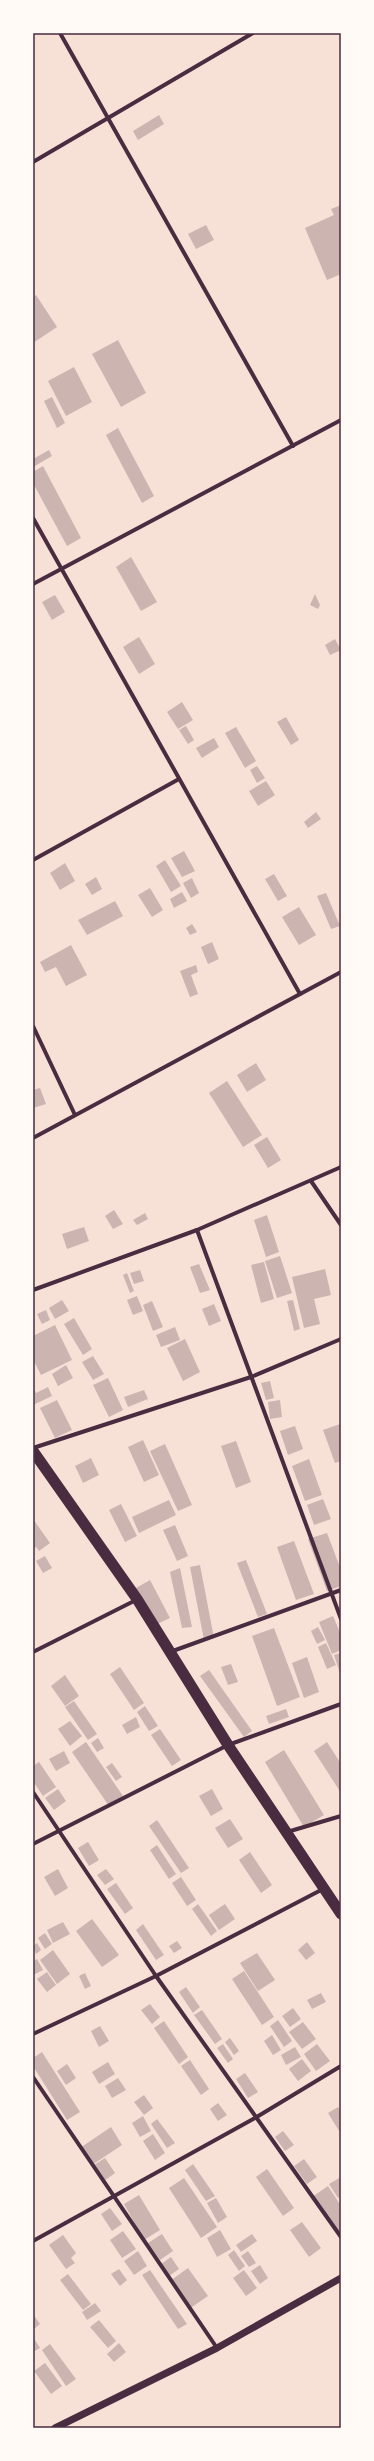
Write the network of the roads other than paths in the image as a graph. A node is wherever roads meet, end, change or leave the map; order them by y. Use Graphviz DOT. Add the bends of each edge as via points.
graph roads {
  1 [pos="60,33"];
  2 [pos="253,33"];
  3 [pos="108,118"];
  4 [pos="33,162"];
  5 [pos="341,420"];
  6 [pos="293,446"];
  7 [pos="33,518"];
  8 [pos="62,569"];
  9 [pos="33,584"];
  10 [pos="179,779"];
  11 [pos="33,860"];
  12 [pos="341,972"];
  13 [pos="300,994"];
  14 [pos="33,1026"];
  15 [pos="75,1115"];
  16 [pos="33,1138"];
  17 [pos="341,1167"];
  18 [pos="311,1182"];
  19 [pos="341,1225"];
  20 [pos="197,1230"];
  21 [pos="33,1290"];
  22 [pos="341,1339"];
  23 [pos="251,1377"];
  24 [pos="33,1450"];
  25 [pos="341,1590"];
  26 [pos="331,1593"];
  27 [pos="137,1599"];
  28 [pos="341,1618"];
  29 [pos="33,1652"];
  30 [pos="170,1652"];
  31 [pos="341,1704"];
  32 [pos="228,1745"];
  33 [pos="33,1792"];
  34 [pos="341,1816"];
  35 [pos="59,1832"];
  36 [pos="286,1832"];
  37 [pos="33,1844"];
  38 [pos="323,1888"];
  39 [pos="341,1914"];
  40 [pos="156,1976"];
  41 [pos="33,2034"];
  42 [pos="341,2066"];
  43 [pos="33,2077"];
  44 [pos="255,2118"];
  45 [pos="114,2196"];
  46 [pos="341,2237"];
  47 [pos="33,2241"];
  48 [pos="341,2278"];
  49 [pos="217,2348"];
  50 [pos="55,2428"];
  1 -- 3 [label="street"];
  2 -- 3 [label="street"];
  3 -- 4 [label="street"];
  3 -- 6 [label="street"];
  5 -- 6 [label="street"];
  6 -- 8 [label="street"];
  7 -- 8 [label="street"];
  8 -- 9 [label="street"];
  8 -- 10 [label="street"];
  10 -- 11 [label="street"];
  10 -- 13 [label="street"];
  12 -- 13 [label="street"];
  13 -- 15 [label="street"];
  14 -- 15 [label="street"];
  15 -- 16 [label="street"];
  17 -- 18 [label="street"];
  18 -- 19 [label="street"];
  18 -- 20 [label="street"];
  20 -- 21 [label="street"];
  20 -- 23 [label="street"];
  22 -- 23 [label="street"];
  23 -- 24 [label="street"];
  23 -- 26 [label="street"];
  24 -- 27 [label="highway"];
  25 -- 26 [label="street"];
  26 -- 28 [label="street"];
  26 -- 30 [label="street"];
  27 -- 29 [label="street"];
  27 -- 30 [label="highway"];
  30 -- 32 [label="highway"];
  31 -- 32 [label="street"];
  32 -- 35 [label="street"];
  32 -- 36 [label="highway"];
  33 -- 35 [label="street"];
  34 -- 36 [label="street"];
  35 -- 37 [label="street"];
  35 -- 40 [label="street"];
  36 -- 38 [label="highway"];
  38 -- 39 [label="highway"];
  38 -- 40 [label="street"];
  40 -- 41 [label="street"];
  40 -- 44 [label="street"];
  42 -- 44 [label="street"];
  43 -- 45 [label="street"];
  44 -- 45 [label="street"];
  44 -- 46 [label="street"];
  45 -- 47 [label="street"];
  45 -- 49 [label="street"];
  48 -- 49 [label="street"];
  49 -- 50 [label="street"];
}
